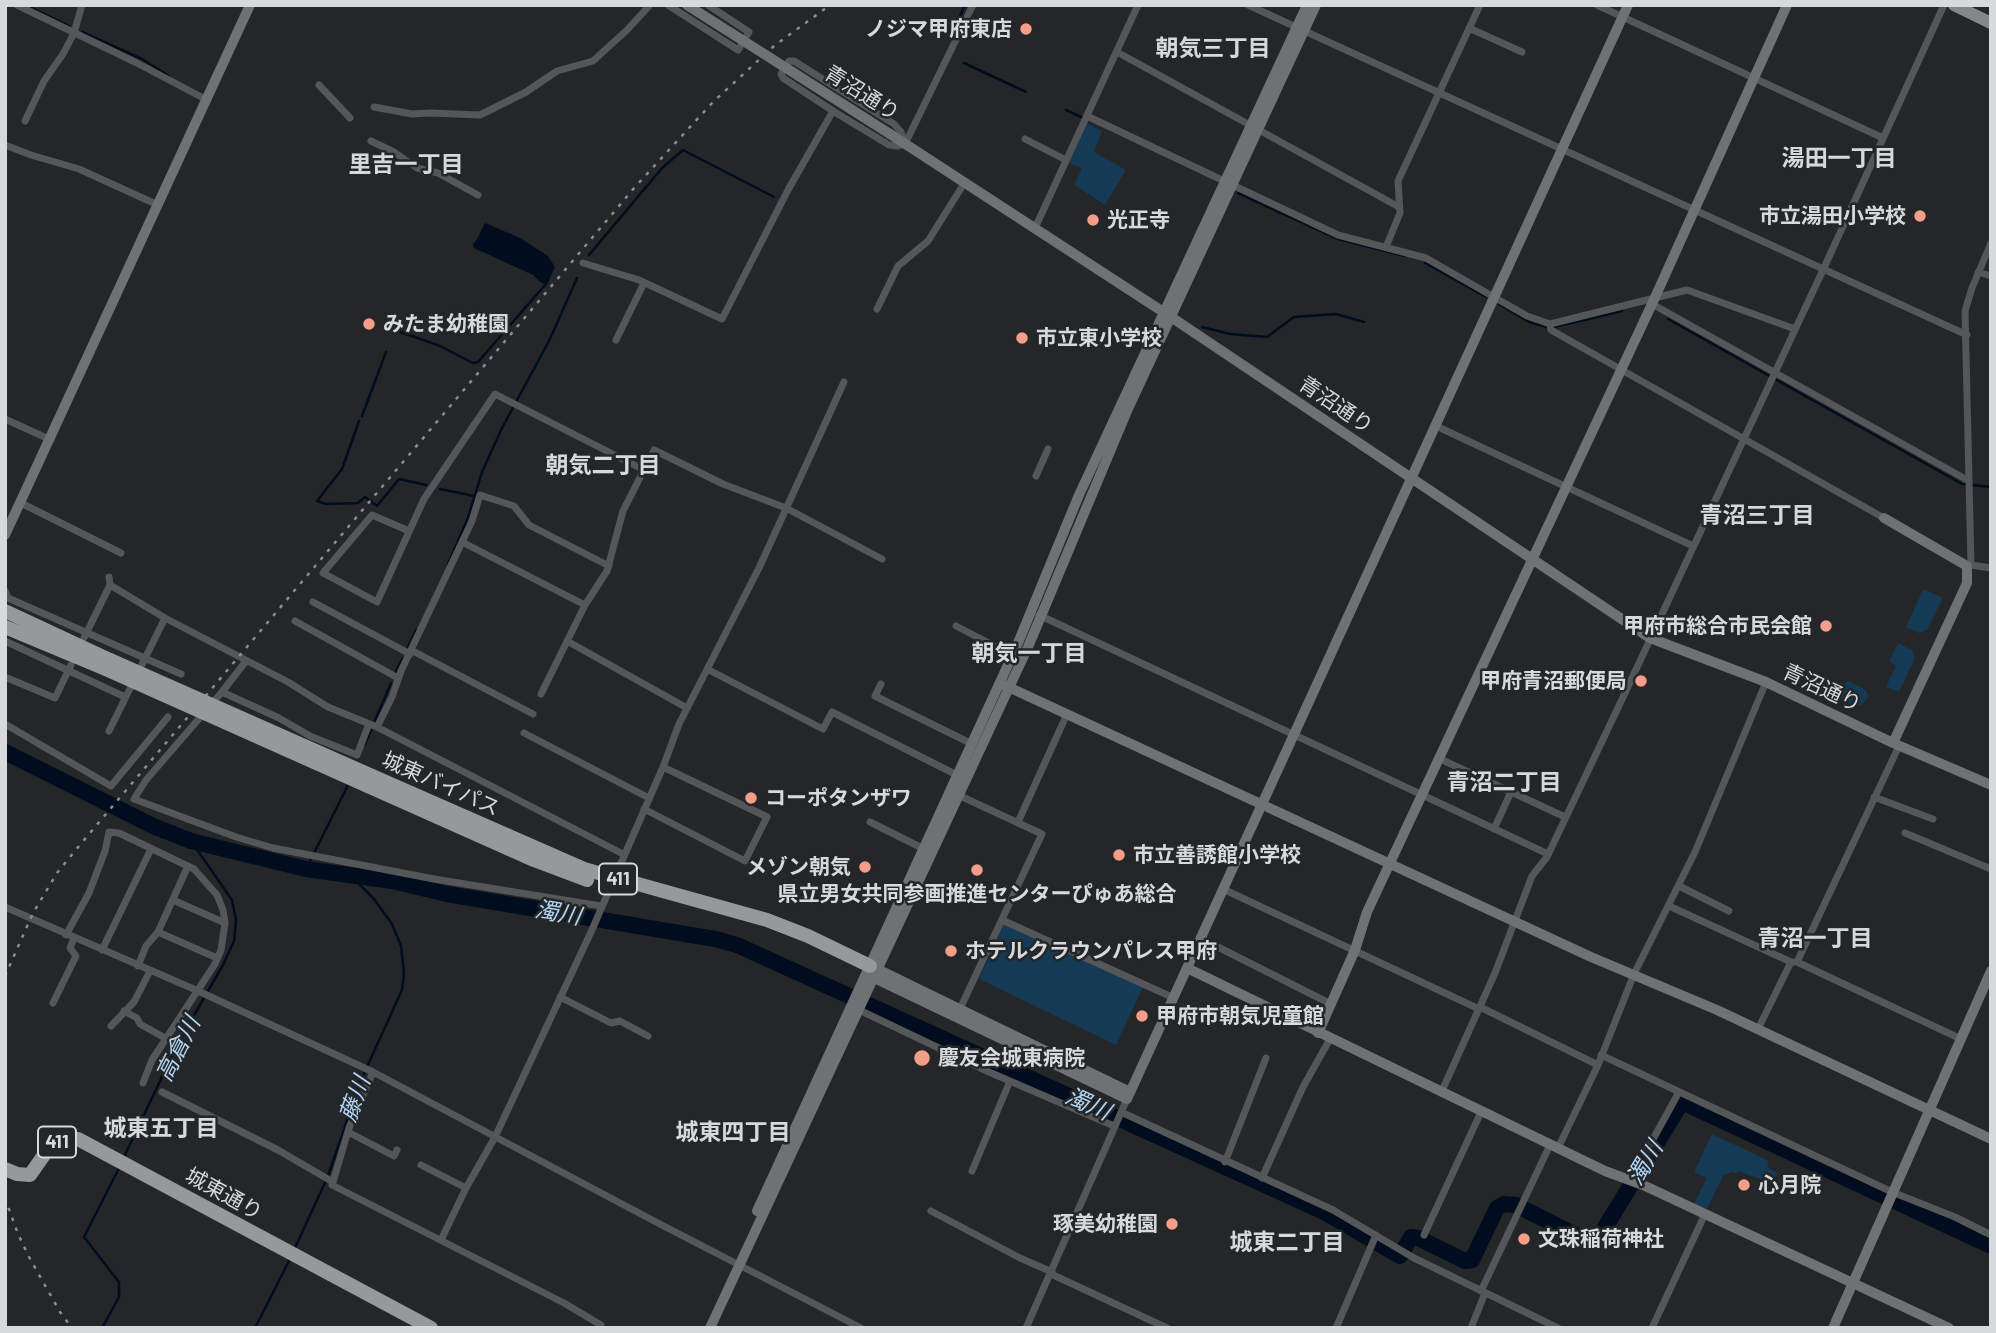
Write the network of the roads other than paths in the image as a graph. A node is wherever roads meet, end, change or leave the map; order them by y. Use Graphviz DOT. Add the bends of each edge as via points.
graph roads {
  1 [pos="17,5"];
  2 [pos="82,5"];
  3 [pos="250,5"];
  4 [pos="650,5"];
  5 [pos="668,5"];
  6 [pos="687,5"];
  7 [pos="708,5"];
  8 [pos="974,5"];
  9 [pos="1139,5"];
  10 [pos="1248,5"];
  11 [pos="1307,5"];
  12 [pos="1316,5"];
  13 [pos="1480,5"];
  14 [pos="1597,5"];
  15 [pos="1628,5"];
  16 [pos="1787,5"];
  17 [pos="1944,5"];
  18 [pos="1954,5"];
  19 [pos="1622,17"];
  20 [pos="1991,23"];
  21 [pos="1469,29"];
  22 [pos="1300,30"];
  23 [pos="74,33"];
  24 [pos="1117,52"];
  25 [pos="1522,52"];
  26 [pos="1754,78"];
  27 [pos="319,85"];
  28 [pos="1439,94"];
  29 [pos="207,100"];
  30 [pos="374,107"];
  31 [pos="833,111"];
  32 [pos="1087,116"];
  33 [pos="351,118"];
  34 [pos="25,121"];
  35 [pos="1254,127"];
  36 [pos="1883,138"];
  37 [pos="1025,139"];
  38 [pos="371,141"];
  39 [pos="905,144"];
  40 [pos="5,145"];
  41 [pos="1561,150"];
  42 [pos="1066,160"];
  43 [pos="965,182"];
  44 [pos="1228,183"];
  45 [pos="478,195"];
  46 [pos="159,205"];
  47 [pos="1399,207"];
  48 [pos="1694,211"];
  49 [pos="1035,228"];
  50 [pos="1991,243"];
  51 [pos="1386,247"];
  52 [pos="583,262"];
  53 [pos="1823,270"];
  54 [pos="1978,272"];
  55 [pos="1991,276"];
  56 [pos="643,283"];
  57 [pos="1494,298"];
  58 [pos="1653,301"];
  59 [pos="877,309"];
  60 [pos="1167,315"];
  61 [pos="1550,326"];
  62 [pos="1795,329"];
  63 [pos="1967,335"];
  64 [pos="616,340"];
  65 [pos="1622,369"];
  66 [pos="1773,376"];
  67 [pos="844,382"];
  68 [pos="5,419"];
  69 [pos="1436,426"];
  70 [pos="1744,437"];
  71 [pos="51,440"];
  72 [pos="1048,449"];
  73 [pos="644,470"];
  74 [pos="1036,476"];
  75 [pos="1410,478"];
  76 [pos="1969,485"];
  77 [pos="1566,488"];
  78 [pos="21,503"];
  79 [pos="786,508"];
  80 [pos="1884,517"];
  81 [pos="409,531"];
  82 [pos="6,534"];
  83 [pos="462,542"];
  84 [pos="1693,547"];
  85 [pos="121,552"];
  86 [pos="882,559"];
  87 [pos="1533,560"];
  88 [pos="1969,565"];
  89 [pos="609,566"];
  90 [pos="1991,568"];
  91 [pos="5,592"];
  92 [pos="313,602"];
  93 [pos="585,605"];
  94 [pos="5,611"];
  95 [pos="1036,614"];
  96 [pos="166,618"];
  97 [pos="295,621"];
  98 [pos="956,626"];
  99 [pos="5,627"];
  100 [pos="85,635"];
  101 [pos="1650,638"];
  102 [pos="567,640"];
  103 [pos="5,641"];
  104 [pos="411,652"];
  105 [pos="1013,655"];
  106 [pos="145,658"];
  107 [pos="246,661"];
  108 [pos="108,665"];
  109 [pos="69,668"];
  110 [pos="707,669"];
  111 [pos="181,674"];
  112 [pos="5,677"];
  113 [pos="398,678"];
  114 [pos="1766,682"];
  115 [pos="881,684"];
  116 [pos="1004,685"];
  117 [pos="222,692"];
  118 [pos="541,694"];
  119 [pos="125,697"];
  120 [pos="687,708"];
  121 [pos="1067,714"];
  122 [pos="533,715"];
  123 [pos="168,717"];
  124 [pos="5,724"];
  125 [pos="373,726"];
  126 [pos="109,731"];
  127 [pos="524,733"];
  128 [pos="1293,734"];
  129 [pos="972,744"];
  130 [pos="1896,744"];
  131 [pos="1438,758"];
  132 [pos="663,767"];
  133 [pos="957,775"];
  134 [pos="1991,785"];
  135 [pos="1511,792"];
  136 [pos="955,793"];
  137 [pos="1421,795"];
  138 [pos="1874,797"];
  139 [pos="649,798"];
  140 [pos="1262,804"];
  141 [pos="644,809"];
  142 [pos="1565,817"];
  143 [pos="1933,819"];
  144 [pos="870,822"];
  145 [pos="1018,822"];
  146 [pos="1494,829"];
  147 [pos="1905,833"];
  148 [pos="151,849"];
  149 [pos="923,849"];
  150 [pos="623,854"];
  151 [pos="1548,854"];
  152 [pos="1390,863"];
  153 [pos="188,866"];
  154 [pos="1991,869"];
  155 [pos="611,882"];
  156 [pos="1679,886"];
  157 [pos="1223,889"];
  158 [pos="173,900"];
  159 [pos="601,906"];
  160 [pos="1669,906"];
  161 [pos="5,907"];
  162 [pos="1729,911"];
  163 [pos="1002,920"];
  164 [pos="1514,921"];
  165 [pos="225,923"];
  166 [pos="158,933"];
  167 [pos="66,935"];
  168 [pos="74,938"];
  169 [pos="1200,938"];
  170 [pos="102,950"];
  171 [pos="1355,950"];
  172 [pos="218,958"];
  173 [pos="1794,962"];
  174 [pos="138,966"];
  175 [pos="1187,968"];
  176 [pos="150,971"];
  177 [pos="1991,971"];
  178 [pos="1634,974"];
  179 [pos="870,978"];
  180 [pos="198,991"];
  181 [pos="560,997"];
  182 [pos="1174,998"];
  183 [pos="53,1003"];
  184 [pos="1331,1004"];
  185 [pos="1479,1008"];
  186 [pos="856,1009"];
  187 [pos="124,1011"];
  188 [pos="958,1013"];
  189 [pos="111,1026"];
  190 [pos="1758,1029"];
  191 [pos="1318,1033"];
  192 [pos="648,1036"];
  193 [pos="165,1038"];
  194 [pos="1330,1039"];
  195 [pos="1961,1039"];
  196 [pos="1601,1055"];
  197 [pos="1266,1058"];
  198 [pos="1598,1065"];
  199 [pos="372,1072"];
  200 [pos="1010,1081"];
  201 [pos="143,1083"];
  202 [pos="1679,1091"];
  203 [pos="162,1092"];
  204 [pos="1441,1093"];
  205 [pos="1128,1095"];
  206 [pos="1928,1110"];
  207 [pos="1121,1112"];
  208 [pos="1481,1112"];
  209 [pos="1114,1126"];
  210 [pos="348,1132"];
  211 [pos="495,1136"];
  212 [pos="1991,1139"];
  213 [pos="1555,1147"];
  214 [pos="397,1150"];
  215 [pos="1646,1152"];
  216 [pos="1225,1161"];
  217 [pos="421,1165"];
  218 [pos="5,1169"];
  219 [pos="972,1171"];
  220 [pos="1262,1178"];
  221 [pos="333,1181"];
  222 [pos="466,1188"];
  223 [pos="1890,1198"];
  224 [pos="931,1211"];
  225 [pos="1705,1214"];
  226 [pos="1991,1234"];
  227 [pos="1376,1235"];
  228 [pos="1424,1235"];
  229 [pos="440,1240"];
  230 [pos="736,1263"];
  231 [pos="1051,1273"];
  232 [pos="1853,1284"];
  233 [pos="1483,1292"];
  234 [pos="601,1325"];
  235 [pos="847,1325"];
  236 [pos="431,1328"];
  237 [pos="703,1328"];
  238 [pos="710,1328"];
  239 [pos="861,1328"];
  240 [pos="1026,1328"];
  241 [pos="1167,1328"];
  242 [pos="1336,1328"];
  243 [pos="1471,1328"];
  244 [pos="1558,1328"];
  245 [pos="1651,1328"];
  246 [pos="1833,1328"];
  247 [pos="1949,1328"];
  1 -- 23 [label="street"];
  2 -- 23 [label="street"];
  3 -- 29 [label="street"];
  4 -- 30 [label="street" via="598,58 557,71 481,116 412,114"];
  5 -- 7 [label="street" via="738,50 749,32"];
  6 -- 39 [label="street, 青沼通り, bridge"];
  8 -- 39 [label="street"];
  9 -- 24 [label="street"];
  10 -- 22 [label="street"];
  11 -- 22 [label="street"];
  12 -- 22 [label="street"];
  13 -- 21 [label="street"];
  14 -- 19 [label="street"];
  15 -- 19 [label="street"];
  16 -- 26 [label="street"];
  17 -- 36 [label="street"];
  18 -- 20 [label="main road"];
  19 -- 26 [label="street"];
  19 -- 41 [label="street"];
  21 -- 25 [label="street"];
  21 -- 28 [label="street"];
  22 -- 28 [label="street"];
  22 -- 35 [label="street"];
  23 -- 29 [label="street"];
  23 -- 34 [label="street"];
  24 -- 32 [label="street"];
  24 -- 35 [label="street"];
  26 -- 36 [label="street"];
  26 -- 48 [label="street"];
  27 -- 33 [label="street"];
  28 -- 41 [label="street"];
  28 -- 47 [label="street" via="1398,181"];
  29 -- 46 [label="street"];
  31 -- 39 [label="street" via="889,145"];
  31 -- 39 [label="street" via="783,78 789,61 894,124"];
  31 -- 56 [label="street" via="722,319"];
  32 -- 42 [label="street"];
  32 -- 44 [label="street"];
  35 -- 44 [label="street"];
  35 -- 47 [label="street"];
  36 -- 53 [label="street"];
  37 -- 42 [label="street"];
  38 -- 45 [label="street"];
  39 -- 43 [label="street, 青沼通り"];
  40 -- 46 [label="street" via="79,169"];
  41 -- 48 [label="street"];
  41 -- 57 [label="street"];
  42 -- 49 [label="street"];
  43 -- 49 [label="street, 青沼通り"];
  43 -- 59 [label="street" via="928,241 902,260"];
  44 -- 51 [label="street" via="1338,235"];
  44 -- 60 [label="street"];
  46 -- 71 [label="street"];
  47 -- 51 [label="street"];
  48 -- 53 [label="street"];
  48 -- 58 [label="street"];
  49 -- 60 [label="street, 青沼通り"];
  50 -- 54 [label="street"];
  51 -- 57 [label="street" via="1426,258"];
  52 -- 56 [label="street"];
  53 -- 62 [label="street"];
  53 -- 63 [label="street"];
  54 -- 55 [label="street"];
  54 -- 63 [label="street" via="1965,311"];
  56 -- 64 [label="street"];
  57 -- 61 [label="street"];
  57 -- 69 [label="street"];
  58 -- 61 [label="street"];
  58 -- 62 [label="street" via="1687,290"];
  58 -- 65 [label="street"];
  58 -- 66 [label="street"];
  60 -- 75 [label="street, 青沼通り"];
  60 -- 95 [label="street" via="1079,495"];
  61 -- 65 [label="street"];
  62 -- 66 [label="street"];
  63 -- 76 [label="street"];
  65 -- 70 [label="street"];
  65 -- 77 [label="street"];
  66 -- 70 [label="street"];
  66 -- 76 [label="street"];
  67 -- 79 [label="street"];
  68 -- 71 [label="street"];
  69 -- 75 [label="street"];
  69 -- 77 [label="street"];
  70 -- 80 [label="street"];
  70 -- 84 [label="street"];
  71 -- 78 [label="street"];
  72 -- 74 [label="street"];
  73 -- 79 [label="street" via="654,450"];
  73 -- 81 [label="street" via="495,394 424,499"];
  73 -- 89 [label="street" via="623,511"];
  75 -- 87 [label="street, 青沼通り"];
  75 -- 128 [label="street"];
  76 -- 88 [label="street"];
  77 -- 84 [label="street"];
  77 -- 87 [label="street"];
  78 -- 82 [label="street"];
  78 -- 85 [label="street"];
  79 -- 86 [label="street"];
  79 -- 110 [label="street"];
  80 -- 88 [label="street"];
  81 -- 81 [label="street" via="377,602 323,573 372,515"];
  83 -- 89 [label="street" via="480,495 514,506 529,525"];
  83 -- 93 [label="street"];
  83 -- 104 [label="street"];
  84 -- 101 [label="street"];
  87 -- 101 [label="street, 青沼通り"];
  87 -- 131 [label="street"];
  88 -- 90 [label="street"];
  88 -- 130 [label="street" via="1967,583"];
  89 -- 93 [label="street"];
  91 -- 100 [label="street" via="8,598"];
  92 -- 104 [label="street"];
  93 -- 102 [label="street"];
  94 -- 108 [label="highway, 城東バイパス / 411"];
  95 -- 105 [label="street"];
  95 -- 116 [label="street"];
  95 -- 128 [label="street"];
  96 -- 100 [label="street" via="110,581"];
  96 -- 106 [label="street"];
  96 -- 107 [label="street"];
  97 -- 113 [label="street"];
  98 -- 105 [label="street"];
  99 -- 108 [label="highway, 城東バイパス / 411"];
  100 -- 106 [label="street"];
  101 -- 114 [label="street, 青沼通り"];
  101 -- 142 [label="street"];
  102 -- 118 [label="street"];
  102 -- 120 [label="street"];
  103 -- 109 [label="street"];
  104 -- 113 [label="street"];
  104 -- 122 [label="street"];
  105 -- 116 [label="street"];
  106 -- 111 [label="street"];
  106 -- 119 [label="street"];
  107 -- 117 [label="street"];
  107 -- 125 [label="street" via="328,707"];
  108 -- 155 [label="highway, 城東バイパス / 411, bridge" via="370,781 534,860"];
  109 -- 112 [label="street" via="55,698"];
  109 -- 119 [label="street"];
  110 -- 120 [label="street"];
  110 -- 133 [label="street" via="823,729 832,712"];
  113 -- 125 [label="street"];
  114 -- 130 [label="street, 青沼通り"];
  114 -- 156 [label="street"];
  115 -- 129 [label="street" via="875,696"];
  116 -- 121 [label="street"];
  116 -- 129 [label="street"];
  116 -- 136 [label="street"];
  117 -- 125 [label="street" via="357,755"];
  117 -- 159 [label="street" via="134,799 273,848"];
  119 -- 126 [label="street"];
  120 -- 132 [label="street"];
  121 -- 140 [label="street"];
  121 -- 145 [label="street"];
  123 -- 124 [label="street" via="111,786"];
  125 -- 150 [label="street"];
  127 -- 139 [label="street"];
  128 -- 137 [label="street"];
  128 -- 140 [label="street"];
  129 -- 133 [label="street"];
  130 -- 134 [label="street, 青沼通り"];
  130 -- 138 [label="street"];
  131 -- 135 [label="street"];
  131 -- 137 [label="street"];
  132 -- 139 [label="street"];
  132 -- 141 [label="street" via="767,817 745,861"];
  133 -- 136 [label="street"];
  135 -- 142 [label="street"];
  135 -- 146 [label="street"];
  136 -- 145 [label="street"];
  136 -- 149 [label="street"];
  136 -- 179 [label="street"];
  137 -- 146 [label="street"];
  137 -- 152 [label="street"];
  138 -- 143 [label="street"];
  138 -- 173 [label="street"];
  139 -- 141 [label="street"];
  140 -- 152 [label="street"];
  140 -- 157 [label="street"];
  141 -- 150 [label="street"];
  142 -- 151 [label="street"];
  144 -- 149 [label="street"];
  145 -- 163 [label="street" via="1042,834"];
  146 -- 151 [label="street"];
  147 -- 154 [label="street"];
  148 -- 153 [label="street"];
  148 -- 167 [label="street" via="109,832 89,893"];
  148 -- 170 [label="street"];
  149 -- 179 [label="street"];
  150 -- 155 [label="street"];
  151 -- 164 [label="street" via="1532,876"];
  152 -- 164 [label="street"];
  152 -- 171 [label="street"];
  153 -- 158 [label="street"];
  153 -- 165 [label="street" via="217,895"];
  155 -- 159 [label="street"];
  155 -- 179 [label="highway, 城東バイパス / 411" via="764,929"];
  156 -- 160 [label="street"];
  156 -- 162 [label="street"];
  157 -- 169 [label="street"];
  157 -- 171 [label="street"];
  158 -- 165 [label="street"];
  158 -- 166 [label="street"];
  159 -- 181 [label="street"];
  160 -- 173 [label="street"];
  160 -- 178 [label="street"];
  161 -- 167 [label="street"];
  163 -- 182 [label="street"];
  163 -- 188 [label="street"];
  164 -- 178 [label="street"];
  164 -- 185 [label="street"];
  165 -- 172 [label="street"];
  166 -- 172 [label="street"];
  166 -- 174 [label="street" via="146,946"];
  167 -- 168 [label="street"];
  168 -- 170 [label="street"];
  168 -- 183 [label="street" via="70,948 76,956"];
  169 -- 175 [label="street"];
  169 -- 184 [label="street"];
  170 -- 174 [label="street"];
  171 -- 184 [label="street"];
  171 -- 185 [label="street"];
  172 -- 180 [label="street"];
  173 -- 190 [label="street"];
  173 -- 195 [label="street"];
  174 -- 176 [label="street"];
  175 -- 182 [label="street"];
  175 -- 191 [label="street"];
  176 -- 180 [label="street"];
  176 -- 187 [label="street"];
  177 -- 195 [label="street"];
  178 -- 190 [label="street"];
  178 -- 196 [label="street"];
  179 -- 186 [label="street"];
  179 -- 188 [label="street"];
  180 -- 193 [label="street"];
  180 -- 199 [label="street"];
  181 -- 192 [label="street"];
  181 -- 211 [label="street"];
  182 -- 205 [label="street"];
  184 -- 191 [label="street"];
  185 -- 198 [label="street"];
  185 -- 204 [label="street"];
  186 -- 200 [label="street"];
  186 -- 230 [label="street"];
  187 -- 189 [label="street"];
  187 -- 193 [label="street"];
  188 -- 205 [label="street"];
  190 -- 206 [label="street"];
  191 -- 194 [label="street"];
  193 -- 201 [label="street"];
  194 -- 204 [label="street"];
  194 -- 220 [label="street"];
  195 -- 206 [label="street"];
  196 -- 198 [label="street"];
  196 -- 202 [label="street"];
  197 -- 216 [label="street"];
  198 -- 213 [label="street"];
  199 -- 210 [label="street"];
  199 -- 211 [label="street"];
  200 -- 209 [label="street"];
  200 -- 219 [label="street"];
  202 -- 215 [label="street"];
  202 -- 223 [label="street"];
  203 -- 221 [label="street"];
  204 -- 208 [label="street"];
  205 -- 207 [label="street"];
  206 -- 212 [label="street"];
  206 -- 223 [label="street"];
  207 -- 209 [label="street"];
  207 -- 216 [label="street"];
  208 -- 213 [label="street"];
  208 -- 228 [label="street"];
  209 -- 231 [label="street"];
  210 -- 214 [label="street" via="394,1156"];
  210 -- 221 [label="street"];
  211 -- 222 [label="street"];
  211 -- 230 [label="street"];
  213 -- 225 [label="street"];
  213 -- 233 [label="street" via="1522,1202"];
  216 -- 220 [label="street"];
  217 -- 222 [label="street"];
  218 -- 236 [label="highway, 城東通り / 411" via="30,1175 46,1150 64,1139 84,1142"];
  220 -- 227 [label="street"];
  221 -- 229 [label="street" via="332,1185"];
  222 -- 229 [label="street"];
  223 -- 226 [label="street" via="1955,1217"];
  223 -- 232 [label="street"];
  224 -- 231 [label="street"];
  225 -- 232 [label="street"];
  225 -- 245 [label="street"];
  227 -- 233 [label="street"];
  227 -- 242 [label="street"];
  229 -- 234 [label="street"];
  230 -- 235 [label="street"];
  230 -- 237 [label="street"];
  230 -- 238 [label="street"];
  231 -- 240 [label="street"];
  231 -- 241 [label="street"];
  232 -- 246 [label="street"];
  232 -- 247 [label="street"];
  233 -- 243 [label="street"];
  233 -- 244 [label="street"];
  235 -- 239 [label="street"];
}
